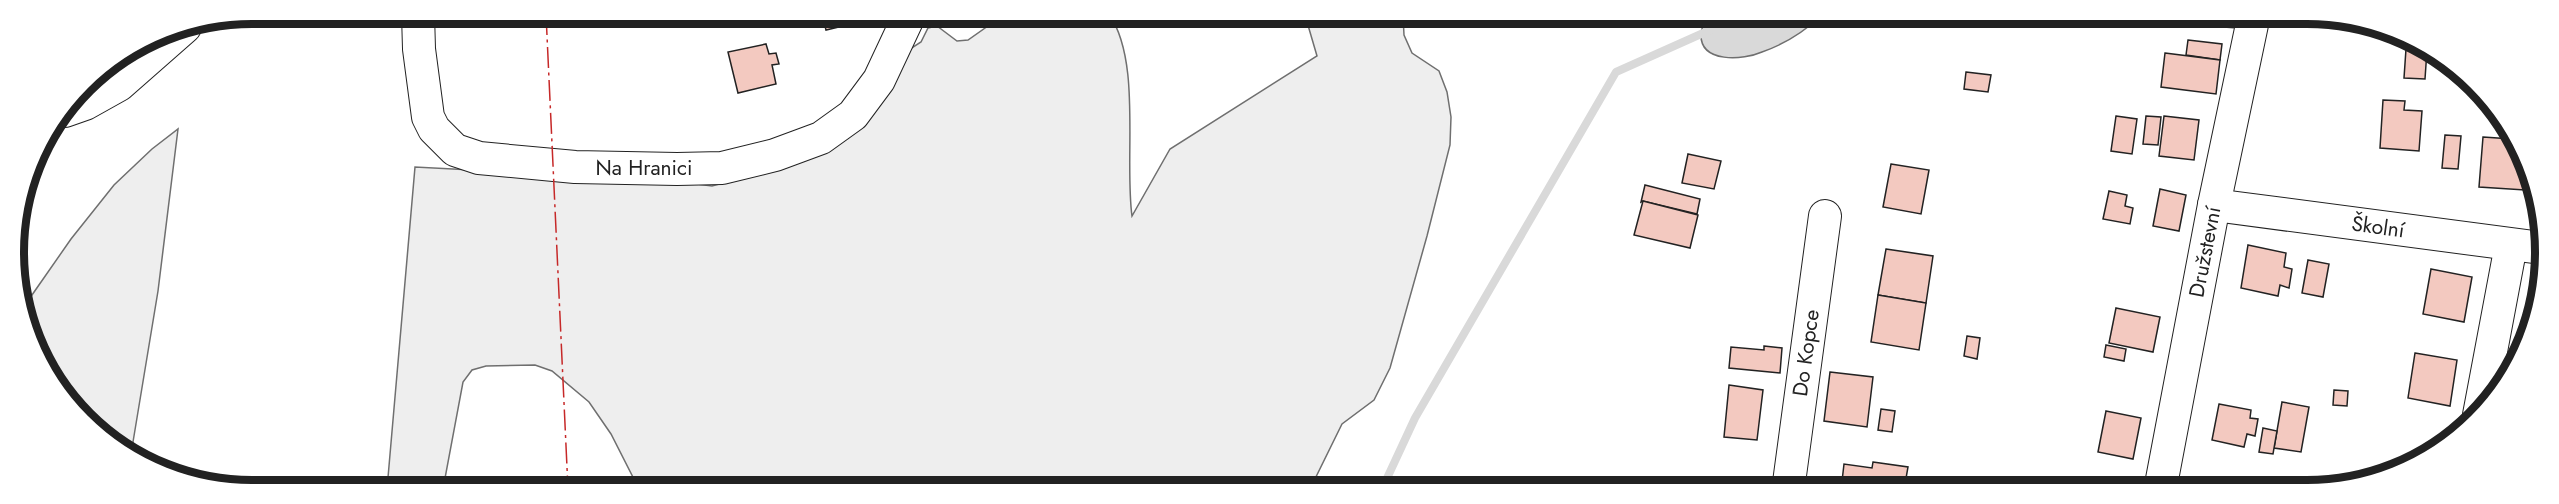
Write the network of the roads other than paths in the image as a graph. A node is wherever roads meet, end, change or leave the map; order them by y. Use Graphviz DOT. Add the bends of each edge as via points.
graph roads {
  1 [pos="418,24"];
  2 [pos="905,24"];
  3 [pos="2252,24"];
  4 [pos="173,38"];
  5 [pos="76,107"];
  6 [pos="2214,205"];
  7 [pos="1825,216"];
  8 [pos="2526,246"];
  9 [pos="2485,394"];
  10 [pos="1789,480"];
  11 [pos="2162,480"];
  1 -- 2 [label="street, Na Hranici" via="428,117 455,150 479,159 575,167 677,168 722,168 821,138 853,115 879,81"];
  3 -- 6 [label="street, Družstevní"];
  4 -- 5 [label="street" via="120,86"];
  6 -- 8 [label="street, Školní"];
  6 -- 11 [label="street, Družstevní"];
  7 -- 10 [label="street, Do Kopce"];
  8 -- 9 [label="street"];
}
